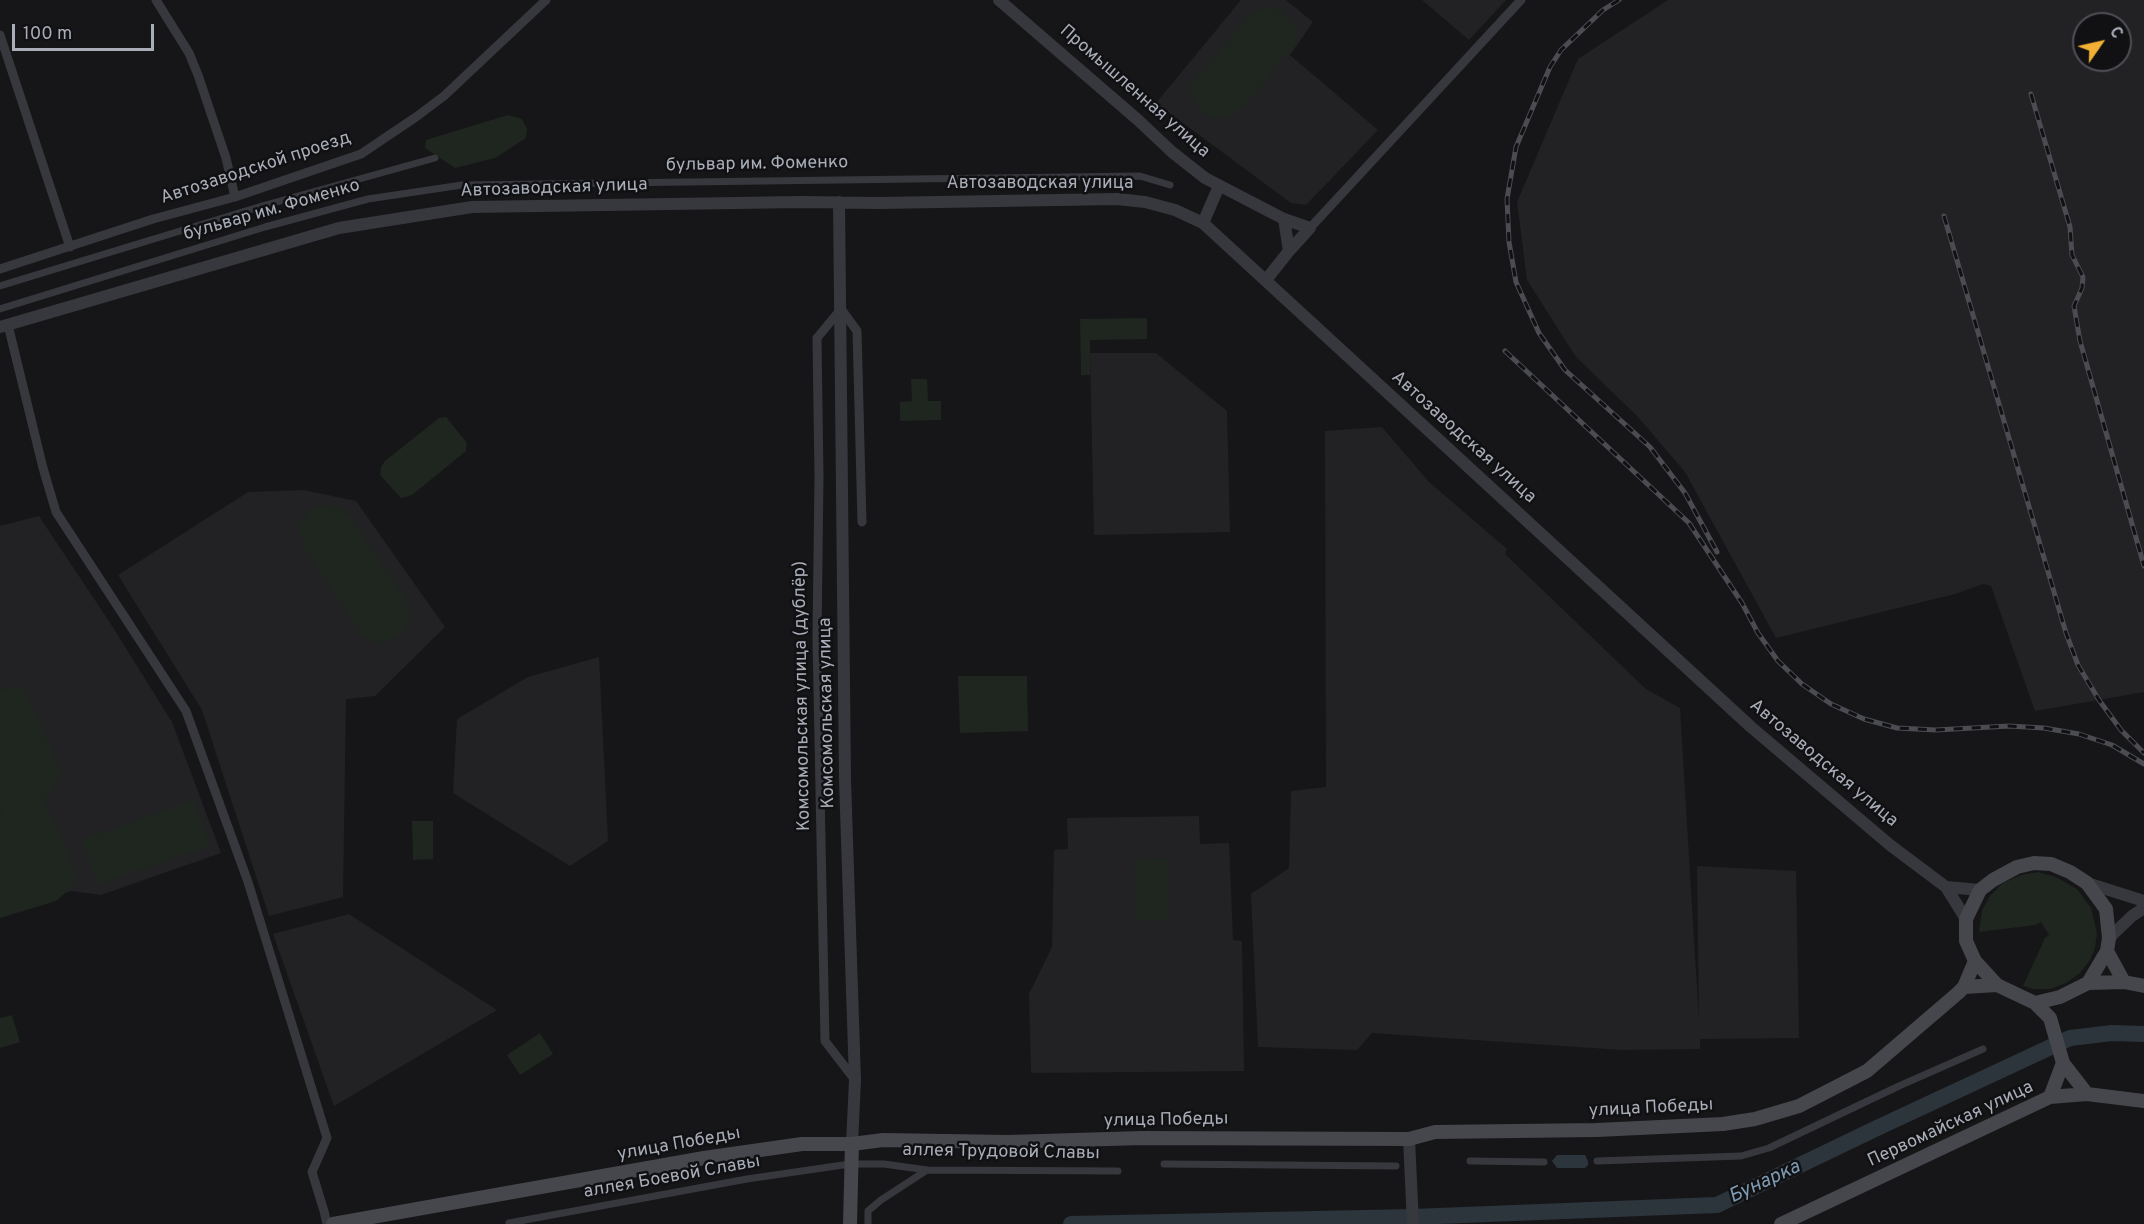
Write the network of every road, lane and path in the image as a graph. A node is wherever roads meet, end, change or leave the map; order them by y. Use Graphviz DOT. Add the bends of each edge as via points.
graph roads {
  1 [pos="156,0"];
  2 [pos="546,0"];
  3 [pos="999,0"];
  4 [pos="1521,0"];
  5 [pos="0,35"];
  6 [pos="435,158"];
  7 [pos="1170,185"];
  8 [pos="1219,186"];
  9 [pos="235,197"];
  10 [pos="839,202"];
  11 [pos="1284,219"];
  12 [pos="1203,223"];
  13 [pos="1310,228"];
  14 [pos="70,247"];
  15 [pos="1289,251"];
  16 [pos="0,269"];
  17 [pos="1266,280"];
  18 [pos="0,286"];
  19 [pos="0,309"];
  20 [pos="840,309"];
  21 [pos="4,326"];
  22 [pos="862,522"];
  23 [pos="2087,883"];
  24 [pos="1946,887"];
  25 [pos="1980,890"];
  26 [pos="2144,901"];
  27 [pos="2144,908"];
  28 [pos="1966,919"];
  29 [pos="2108,945"];
  30 [pos="1975,961"];
  31 [pos="2124,982"];
  32 [pos="2088,983"];
  33 [pos="1997,986"];
  34 [pos="2144,986"];
  35 [pos="1964,987"];
  36 [pos="2060,997"];
  37 [pos="2036,1003"];
  38 [pos="2050,1018"];
  39 [pos="1983,1049"];
  40 [pos="2062,1060"];
  41 [pos="855,1080"];
  42 [pos="2087,1094"];
  43 [pos="2050,1097"];
  44 [pos="2144,1101"];
  45 [pos="1409,1139"];
  46 [pos="852,1144"];
  47 [pos="1470,1161"];
  48 [pos="1597,1161"];
  49 [pos="1544,1162"];
  50 [pos="845,1164"];
  51 [pos="884,1164"];
  52 [pos="1164,1164"];
  53 [pos="1396,1166"];
  54 [pos="927,1170"];
  55 [pos="1118,1171"];
  56 [pos="850,1217"];
  57 [pos="1413,1222"];
  58 [pos="509,1223"];
  59 [pos="327,1224"];
  60 [pos="333,1224"];
  61 [pos="868,1224"];
  62 [pos="1781,1224"];
  1 -- 9 [label="street" via="189,52 226,158"];
  2 -- 9 [label="street, Автозаводской проезд" via="444,96 361,154"];
  3 -- 8 [label="street, Промышленная улица" via="1172,152"];
  4 -- 13 [label="street"];
  5 -- 14 [label="street"];
  6 -- 18 [label="street, бульвар им. Фоменко"];
  7 -- 19 [label="street, бульвар им. Фоменко" via="1140,176 462,185 356,202"];
  8 -- 11 [label="street, Промышленная улица"];
  8 -- 12 [label="street"];
  9 -- 14 [label="street, Автозаводской проезд"];
  10 -- 12 [label="street, Автозаводская улица" via="1117,200 1175,210"];
  10 -- 20 [label="street, Комсомольская улица"];
  10 -- 21 [label="street, Автозаводская улица" via="472,207 339,228"];
  11 -- 13 [label="street, Промышленная улица"];
  11 -- 15 [label="street"];
  12 -- 17 [label="street, Автозаводская улица"];
  13 -- 15 [label="street"];
  14 -- 16 [label="street, Автозаводской проезд"];
  15 -- 17 [label="street"];
  17 -- 24 [label="street, Автозаводская улица" via="1751,727 1890,845"];
  20 -- 22 [label="street" via="857,331"];
  20 -- 41 [label="street, Комсомольская улица" via="845,780"];
  20 -- 41 [label="street, Комсомольская улица (дублёр)" via="817,338 817,639 825,1041"];
  21 -- 59 [label="street" via="56,512 186,711 244,871 327,1138 312,1172"];
  23 -- 25 [label="main road" via="2050,864 2034,863 2009,872"];
  23 -- 26 [label="street"];
  23 -- 29 [label="main road" via="2106,909"];
  24 -- 25 [label="street"];
  24 -- 28 [label="street"];
  25 -- 28 [label="main road"];
  27 -- 29 [label="street" via="2132,916"];
  28 -- 30 [label="main road" via="1966,941"];
  29 -- 31 [label="main road"];
  29 -- 32 [label="main road"];
  30 -- 33 [label="main road"];
  30 -- 35 [label="main road"];
  31 -- 32 [label="main road"];
  31 -- 34 [label="main road"];
  32 -- 36 [label="main road"];
  33 -- 35 [label="main road"];
  33 -- 37 [label="main road"];
  35 -- 45 [label="main road, улица Победы" via="1867,1071 1799,1106 1755,1119 1597,1130 1435,1132"];
  36 -- 37 [label="main road"];
  36 -- 38 [label="main road"];
  37 -- 38 [label="main road"];
  38 -- 40 [label="main road"];
  39 -- 48 [label="street" via="1769,1148 1741,1156"];
  40 -- 42 [label="main road"];
  40 -- 43 [label="main road"];
  41 -- 46 [label="street, Комсомольская улица"];
  42 -- 43 [label="main road, Первомайская улица"];
  42 -- 44 [label="main road, Первомайская улица"];
  43 -- 62 [label="main road, Первомайская улица"];
  45 -- 46 [label="main road, улица Победы" via="883,1140"];
  45 -- 57 [label="street"];
  46 -- 50 [label="main road, Комсомольская улица"];
  46 -- 60 [label="main road, улица Победы" via="802,1144 704,1158"];
  47 -- 49 [label="street"];
  50 -- 51 [label="street, аллея Боевой Славы"];
  50 -- 56 [label="main road, Комсомольская улица"];
  50 -- 58 [label="street, аллея Боевой Славы"];
  51 -- 54 [label="street, аллея Трудовой Славы"];
  52 -- 53 [label="street"];
  54 -- 55 [label="street, аллея Трудовой Славы"];
  54 -- 61 [label="street" via="868,1211"];
}
